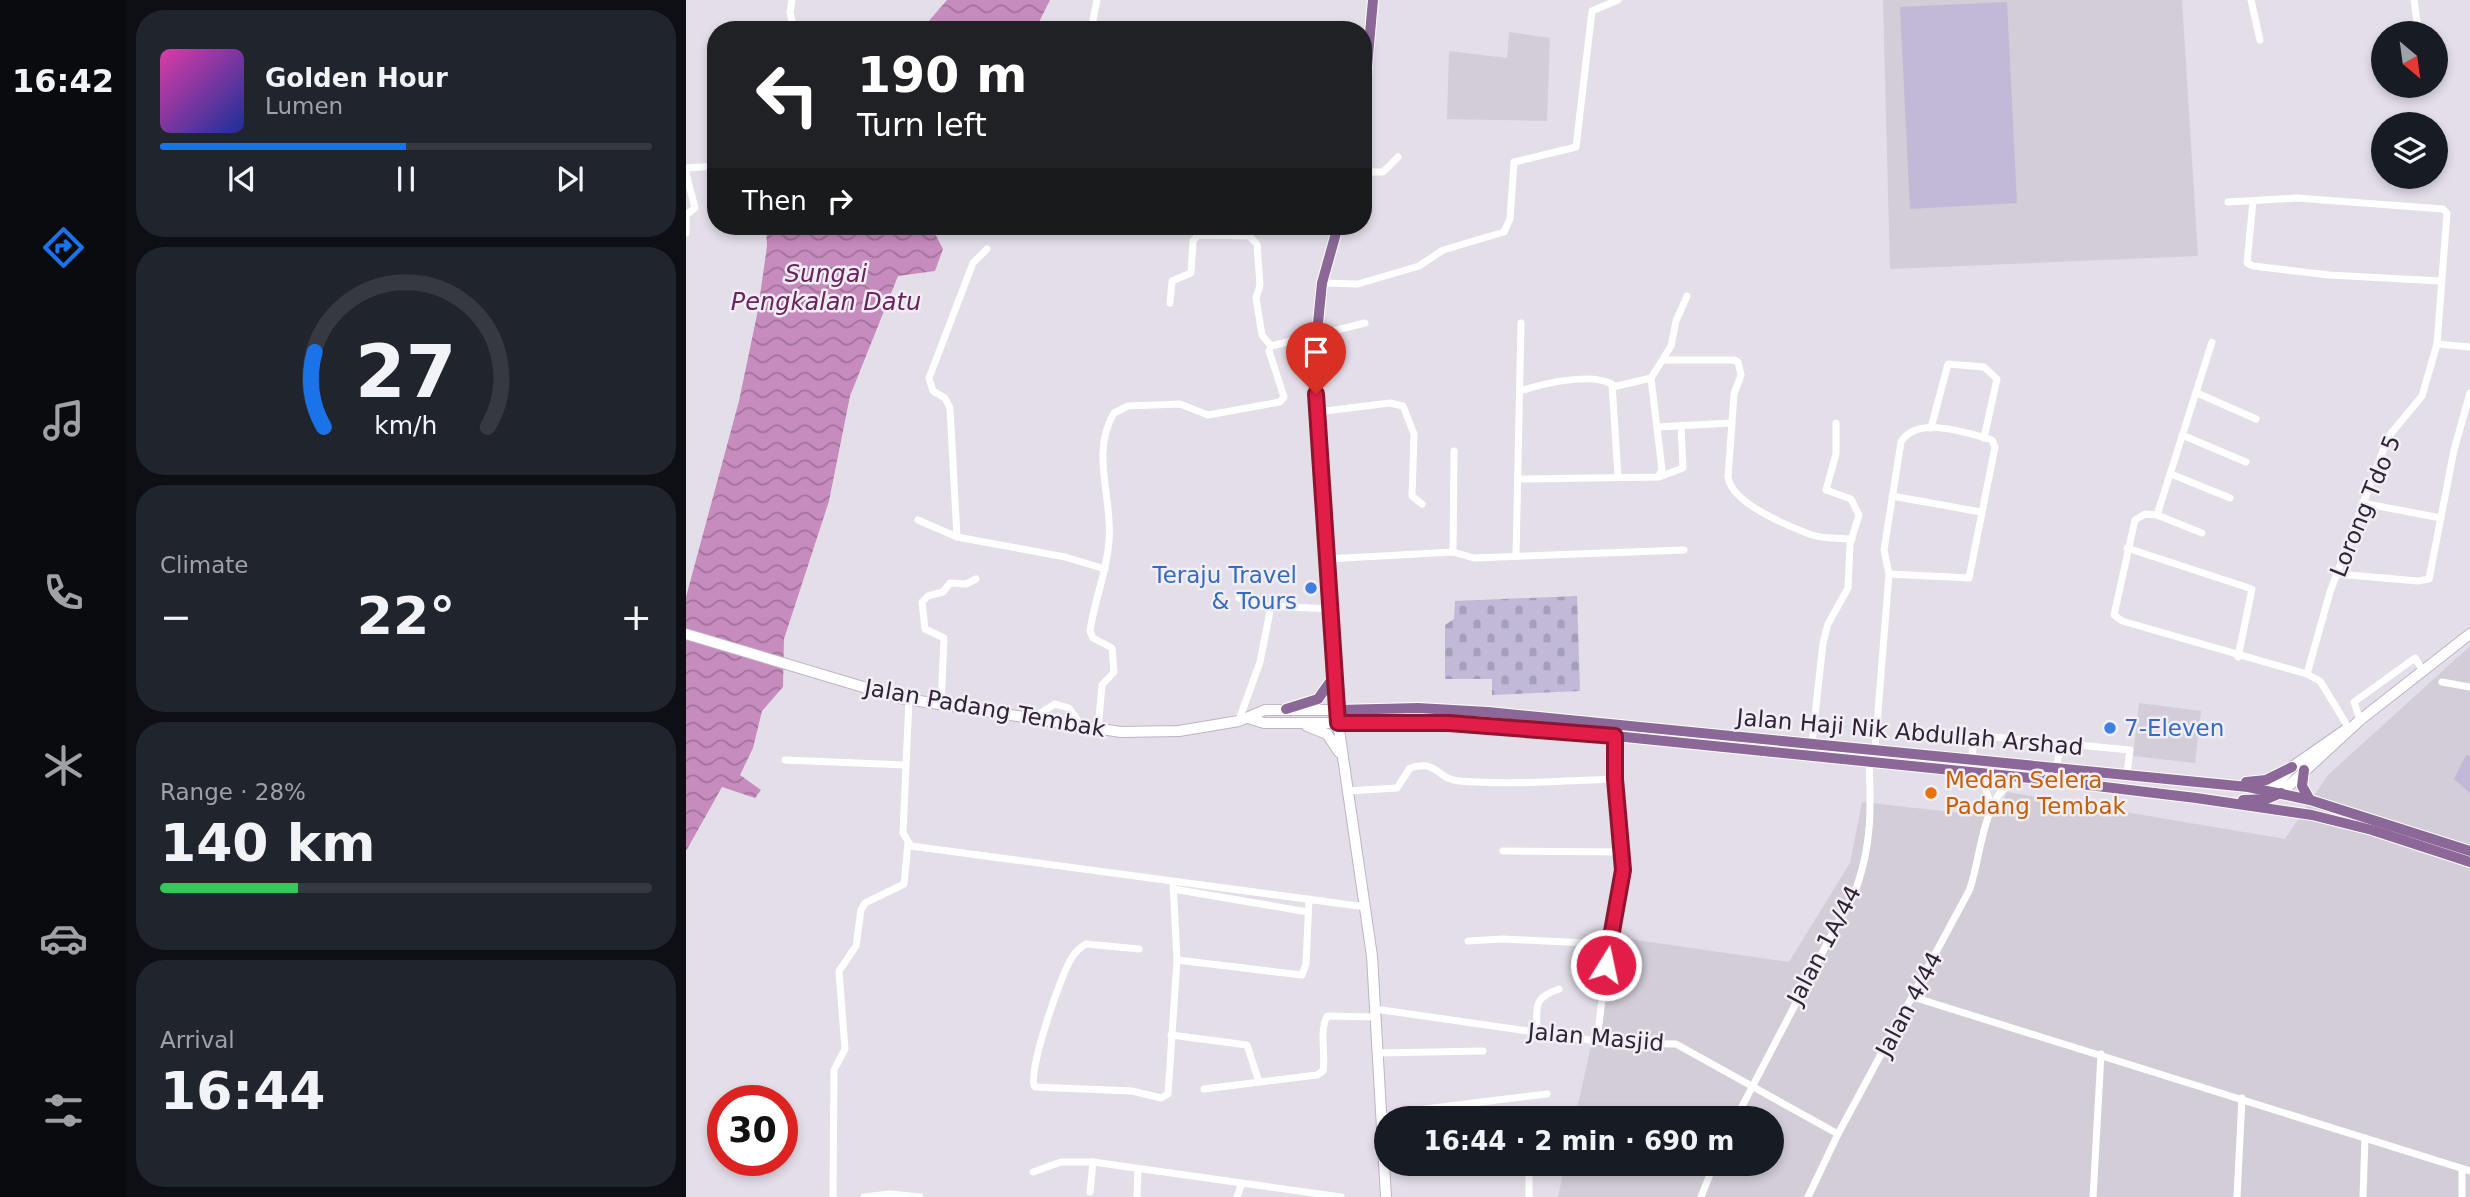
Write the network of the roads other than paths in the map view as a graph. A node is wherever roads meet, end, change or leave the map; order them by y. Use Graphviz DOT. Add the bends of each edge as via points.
graph roads {
  1 [pos="792,0"];
  2 [pos="1097,0"];
  3 [pos="1373,0"];
  4 [pos="1618,0"];
  5 [pos="2251,0"];
  6 [pos="2414,0"];
  7 [pos="792,21"];
  8 [pos="1093,21"];
  9 [pos="1371,21"];
  10 [pos="2417,21"];
  11 [pos="2260,40"];
  12 [pos="1398,157"];
  13 [pos="707,168"];
  14 [pos="686,171"];
  15 [pos="1372,171"];
  16 [pos="2253,201"];
  17 [pos="2228,202"];
  18 [pos="686,215"];
  19 [pos="686,233"];
  20 [pos="1335,235"];
  21 [pos="988,249"];
  22 [pos="2440,281"];
  23 [pos="1322,283"];
  24 [pos="1687,296"];
  25 [pos="1170,303"];
  26 [pos="1365,323"];
  27 [pos="1521,323"];
  28 [pos="1316,334"];
  29 [pos="2212,342"];
  30 [pos="2437,344"];
  31 [pos="1271,346"];
  32 [pos="2470,347"];
  33 [pos="1663,360"];
  34 [pos="1651,379"];
  35 [pos="1613,387"];
  36 [pos="1520,391"];
  37 [pos="2197,393"];
  38 [pos="2470,393"];
  39 [pos="1317,412"];
  40 [pos="2256,419"];
  41 [pos="1836,423"];
  42 [pos="1732,424"];
  43 [pos="1681,426"];
  44 [pos="1657,428"];
  45 [pos="1931,428"];
  46 [pos="2182,435"];
  47 [pos="1984,438"];
  48 [pos="1454,450"];
  49 [pos="2246,462"];
  50 [pos="2171,474"];
  51 [pos="1618,477"];
  52 [pos="1658,477"];
  53 [pos="1519,479"];
  54 [pos="1892,496"];
  55 [pos="2230,498"];
  56 [pos="2362,503"];
  57 [pos="1422,504"];
  58 [pos="1981,512"];
  59 [pos="2157,515"];
  60 [pos="2441,518"];
  61 [pos="918,520"];
  62 [pos="2202,533"];
  63 [pos="957,537"];
  64 [pos="1852,539"];
  65 [pos="2127,548"];
  66 [pos="1684,550"];
  67 [pos="1452,552"];
  68 [pos="1516,556"];
  69 [pos="1327,559"];
  70 [pos="1105,569"];
  71 [pos="2337,573"];
  72 [pos="1889,574"];
  73 [pos="976,579"];
  74 [pos="1239,598"];
  75 [pos="1271,606"];
  76 [pos="1330,609"];
  77 [pos="686,634"];
  78 [pos="2470,634"];
  79 [pos="2238,657"];
  80 [pos="2423,671"];
  81 [pos="1336,674"];
  82 [pos="2307,674"];
  83 [pos="2442,682"];
  84 [pos="2470,687"];
  85 [pos="909,699"];
  86 [pos="942,705"];
  87 [pos="1286,709"];
  88 [pos="1337,710"];
  89 [pos="1031,719"];
  90 [pos="1243,719"];
  91 [pos="1292,722"];
  92 [pos="1338,723"];
  93 [pos="2353,726"];
  94 [pos="1083,727"];
  95 [pos="1098,729"];
  96 [pos="1615,736"];
  97 [pos="1812,743"];
  98 [pos="2060,744"];
  99 [pos="1874,749"];
  100 [pos="1341,758"];
  101 [pos="1972,758"];
  102 [pos="785,760"];
  103 [pos="1869,761"];
  104 [pos="905,765"];
  105 [pos="2057,766"];
  106 [pos="2292,767"];
  107 [pos="2304,770"];
  108 [pos="1968,773"];
  109 [pos="2127,774"];
  110 [pos="2030,778"];
  111 [pos="1615,779"];
  112 [pos="2219,784"];
  113 [pos="1347,791"];
  114 [pos="2275,794"];
  115 [pos="2196,798"];
  116 [pos="2310,800"];
  117 [pos="1991,804"];
  118 [pos="2312,815"];
  119 [pos="908,843"];
  120 [pos="1503,850"];
  121 [pos="2470,851"];
  122 [pos="1623,852"];
  123 [pos="2470,862"];
  124 [pos="1173,886"];
  125 [pos="1309,899"];
  126 [pos="1366,907"];
  127 [pos="1308,912"];
  128 [pos="1468,941"];
  129 [pos="1609,944"];
  130 [pos="1139,949"];
  131 [pos="1177,960"];
  132 [pos="1559,989"];
  133 [pos="1913,997"];
  134 [pos="1375,1013"];
  135 [pos="1536,1033"];
  136 [pos="1171,1035"];
  137 [pos="1597,1040"];
  138 [pos="1483,1051"];
  139 [pos="1377,1053"];
  140 [pos="2101,1054"];
  141 [pos="1259,1082"];
  142 [pos="1752,1083"];
  143 [pos="1204,1089"];
  144 [pos="1547,1094"];
  145 [pos="2242,1098"];
  146 [pos="1380,1106"];
  147 [pos="1449,1106"];
  148 [pos="1741,1106"];
  149 [pos="1838,1133"];
  150 [pos="2365,1138"];
  151 [pos="1093,1162"];
  152 [pos="1138,1169"];
  153 [pos="2466,1170"];
  154 [pos="1032,1172"];
  155 [pos="1385,1176"];
  156 [pos="1529,1176"];
  157 [pos="1709,1176"];
  158 [pos="1242,1183"];
  159 [pos="1090,1192"];
  160 [pos="833,1197"];
  161 [pos="864,1197"];
  162 [pos="920,1197"];
  163 [pos="1137,1197"];
  164 [pos="1237,1197"];
  165 [pos="1341,1197"];
  166 [pos="1386,1197"];
  167 [pos="1529,1197"];
  168 [pos="1701,1197"];
  169 [pos="1808,1197"];
  170 [pos="2093,1197"];
  171 [pos="2237,1197"];
  172 [pos="2363,1197"];
  173 [pos="2462,1197"];
  1 -- 7 [label="street"];
  2 -- 8 [label="street"];
  3 -- 9 [label="main road"];
  4 -- 23 [label="street" via="1592,11 1576,147 1514,162 1510,219 1504,232 1443,250 1419,266 1360,283"];
  5 -- 11 [label="street"];
  6 -- 10 [label="street"];
  12 -- 15 [label="street" via="1386,170"];
  13 -- 14 [label="street"];
  14 -- 18 [label="street" via="695,208"];
  16 -- 17 [label="street"];
  16 -- 22 [label="street" via="2247,262 2329,275"];
  16 -- 22 [label="street, Lorong Tdo 5" via="2297,198 2445,210"];
  18 -- 19 [label="street"];
  20 -- 23 [label="main road"];
  21 -- 63 [label="street" via="973,263 929,378 933,391 945,398 950,408"];
  22 -- 30 [label="street, Lorong Tdo 5"];
  23 -- 28 [label="main road"];
  24 -- 33 [label="street"];
  25 -- 31 [label="street" via="1172,281 1191,273 1193,241 1198,235 1248,236 1257,244 1260,285 1256,298 1262,335"];
  26 -- 28 [label="street"];
  27 -- 36 [label="street"];
  28 -- 31 [label="street"];
  28 -- 39 [label="main road"];
  29 -- 37 [label="street"];
  30 -- 32 [label="street"];
  30 -- 56 [label="street, Lorong Tdo 5" via="2421,397 2388,437"];
  31 -- 70 [label="street" via="1284,397 1280,402 1208,415 1180,404 1128,407 1114,413 1104,436 1103,481 1110,527"];
  33 -- 34 [label="street"];
  33 -- 42 [label="street" via="1738,362 1741,375"];
  34 -- 35 [label="street"];
  34 -- 44 [label="street"];
  35 -- 36 [label="street" via="1604,381 1556,381"];
  35 -- 51 [label="street"];
  36 -- 53 [label="street"];
  37 -- 40 [label="street"];
  37 -- 46 [label="street"];
  38 -- 60 [label="street"];
  39 -- 57 [label="street" via="1390,403 1403,406 1414,434 1412,496"];
  39 -- 69 [label="main road"];
  41 -- 64 [label="street" via="1835,456 1825,485 1830,493 1851,499 1858,508"];
  42 -- 43 [label="street"];
  42 -- 64 [label="street" via="1728,477 1735,495 1813,535"];
  43 -- 44 [label="street"];
  43 -- 52 [label="street" via="1683,468"];
  44 -- 52 [label="street" via="1662,470"];
  45 -- 47 [label="street"];
  45 -- 47 [label="street" via="1948,364 1984,367 1997,379"];
  45 -- 54 [label="street" via="1907,432 1901,442"];
  46 -- 49 [label="street"];
  46 -- 50 [label="street"];
  47 -- 58 [label="street" via="1992,440 1995,447"];
  48 -- 67 [label="street"];
  50 -- 55 [label="street"];
  50 -- 59 [label="street"];
  51 -- 52 [label="street"];
  51 -- 53 [label="street"];
  53 -- 68 [label="street"];
  54 -- 58 [label="street"];
  54 -- 72 [label="street" via="1884,551"];
  56 -- 60 [label="street"];
  56 -- 71 [label="street, Lorong Tdo 5"];
  58 -- 72 [label="street" via="1969,578"];
  59 -- 62 [label="street"];
  59 -- 65 [label="street" via="2145,514 2135,520"];
  60 -- 71 [label="street" via="2431,574 2424,581"];
  61 -- 63 [label="street"];
  63 -- 70 [label="street"];
  64 -- 97 [label="street" via="1848,588 1823,642"];
  65 -- 79 [label="street" via="2114,615"];
  65 -- 79 [label="street" via="2252,589"];
  66 -- 68 [label="street"];
  67 -- 68 [label="street" via="1474,558"];
  67 -- 69 [label="street"];
  69 -- 76 [label="main road"];
  70 -- 95 [label="street" via="1090,631 1093,638 1111,648 1114,672 1102,685"];
  71 -- 82 [label="street, Lorong Tdo 5"];
  72 -- 99 [label="street"];
  73 -- 86 [label="street" via="950,583 943,592 922,602 925,629 944,638"];
  74 -- 75 [label="street"];
  75 -- 76 [label="street"];
  75 -- 90 [label="street"];
  76 -- 81 [label="main road"];
  77 -- 85 [label="main road, Jalan Padang Tembak"];
  78 -- 80 [label="main road"];
  79 -- 82 [label="street"];
  80 -- 93 [label="main road"];
  80 -- 93 [label="street" via="2415,657 2354,702"];
  81 -- 87 [label="main road" via="1318,699"];
  81 -- 88 [label="main road"];
  82 -- 93 [label="street" via="2320,681"];
  83 -- 84 [label="street"];
  85 -- 86 [label="main road, Jalan Padang Tembak"];
  85 -- 104 [label="street"];
  86 -- 89 [label="main road, Jalan Padang Tembak"];
  87 -- 88 [label="main road, Jalan Padang Tembak"];
  87 -- 90 [label="main road, Jalan Padang Tembak" via="1265,710"];
  88 -- 92 [label="main road"];
  88 -- 97 [label="main road, Jalan Haji Nik Abdullah Arshad" via="1488,712"];
  89 -- 94 [label="main road, Jalan Padang Tembak"];
  89 -- 94 [label="street" via="1055,704 1069,708"];
  90 -- 91 [label="main road, Jalan Padang Tembak"];
  90 -- 95 [label="main road, Jalan Padang Tembak" via="1165,732"];
  91 -- 92 [label="main road, Jalan Padang Tembak"];
  91 -- 100 [label="main road" via="1327,734"];
  92 -- 96 [label="main road, Jalan Haji Nik Abdullah Arshad" via="1449,723"];
  92 -- 100 [label="main road"];
  93 -- 106 [label="main road"];
  93 -- 107 [label="main road"];
  94 -- 95 [label="main road, Jalan Padang Tembak"];
  96 -- 103 [label="main road, Jalan Haji Nik Abdullah Arshad"];
  96 -- 111 [label="street"];
  97 -- 99 [label="main road, Jalan Haji Nik Abdullah Arshad"];
  98 -- 101 [label="street" via="1974,735"];
  98 -- 105 [label="street"];
  98 -- 109 [label="street" via="2130,750"];
  99 -- 101 [label="main road, Jalan Haji Nik Abdullah Arshad"];
  100 -- 113 [label="main road"];
  101 -- 105 [label="main road, Jalan Haji Nik Abdullah Arshad"];
  102 -- 104 [label="street"];
  103 -- 108 [label="main road, Jalan Haji Nik Abdullah Arshad"];
  103 -- 142 [label="street, Jalan 1A/44" via="1869,847 1857,886"];
  104 -- 119 [label="street" via="903,833"];
  105 -- 109 [label="main road, Jalan Haji Nik Abdullah Arshad"];
  106 -- 112 [label="main road" via="2266,780"];
  106 -- 114 [label="main road"];
  107 -- 114 [label="main road"];
  107 -- 116 [label="main road" via="2302,786"];
  108 -- 110 [label="main road, Jalan Haji Nik Abdullah Arshad"];
  108 -- 117 [label="street" via="1984,784"];
  109 -- 112 [label="main road, Jalan Haji Nik Abdullah Arshad"];
  110 -- 115 [label="main road, Jalan Haji Nik Abdullah Arshad"];
  110 -- 117 [label="street" via="2006,784"];
  111 -- 113 [label="street" via="1458,781 1427,765 1410,768 1397,788"];
  111 -- 122 [label="street"];
  112 -- 114 [label="main road, Jalan Haji Nik Abdullah Arshad"];
  113 -- 126 [label="main road"];
  114 -- 115 [label="main road" via="2259,800"];
  114 -- 116 [label="main road, Jalan Haji Nik Abdullah Arshad"];
  114 -- 118 [label="main road"];
  115 -- 118 [label="main road, Jalan Haji Nik Abdullah Arshad"];
  116 -- 121 [label="main road, Jalan Haji Nik Abdullah Arshad"];
  117 -- 133 [label="street, Jalan 4/44" via="1969,891"];
  118 -- 123 [label="main road, Jalan Haji Nik Abdullah Arshad"];
  119 -- 124 [label="street"];
  119 -- 160 [label="street" via="904,884 865,903 856,946 839,971 845,1049 834,1070"];
  120 -- 122 [label="street"];
  122 -- 129 [label="street" via="1619,906"];
  124 -- 125 [label="street"];
  124 -- 127 [label="street"];
  124 -- 131 [label="street"];
  125 -- 126 [label="street"];
  125 -- 127 [label="street"];
  126 -- 134 [label="main road"];
  127 -- 131 [label="street" via="1306,964 1304,972 1296,976"];
  128 -- 129 [label="street"];
  129 -- 137 [label="street"];
  130 -- 136 [label="street" via="1086,944 1079,948 1065,972 1032,1083 1041,1090 1132,1091 1161,1098 1168,1094"];
  131 -- 136 [label="street"];
  132 -- 135 [label="street" via="1544,994 1538,1002"];
  133 -- 140 [label="street"];
  133 -- 149 [label="street, Jalan 4/44"];
  134 -- 135 [label="street, Jalan Masjid"];
  134 -- 139 [label="main road"];
  134 -- 141 [label="street, Jalan Masjid" via="1329,1014 1324,1021 1323,1071 1317,1075"];
  135 -- 137 [label="street, Jalan Masjid"];
  136 -- 141 [label="street" via="1247,1045"];
  137 -- 142 [label="street, Jalan Masjid" via="1676,1044"];
  138 -- 139 [label="street"];
  139 -- 146 [label="main road"];
  140 -- 145 [label="street"];
  140 -- 170 [label="street"];
  141 -- 143 [label="street"];
  142 -- 148 [label="street, Jalan 1A/44"];
  142 -- 149 [label="street, Jalan Masjid"];
  144 -- 147 [label="street"];
  145 -- 150 [label="street"];
  145 -- 171 [label="street"];
  149 -- 169 [label="street, Jalan 4/44"];
  150 -- 153 [label="street"];
  150 -- 172 [label="street"];
  151 -- 152 [label="street"];
  151 -- 154 [label="street" via="1061,1162"];
  151 -- 159 [label="street"];
  152 -- 158 [label="street"];
  152 -- 163 [label="street"];
  153 -- 173 [label="street"];
  155 -- 166 [label="main road"];
  156 -- 167 [label="street"];
  157 -- 168 [label="street"];
  158 -- 164 [label="street"];
  158 -- 165 [label="street"];
  161 -- 162 [label="street"];
}
